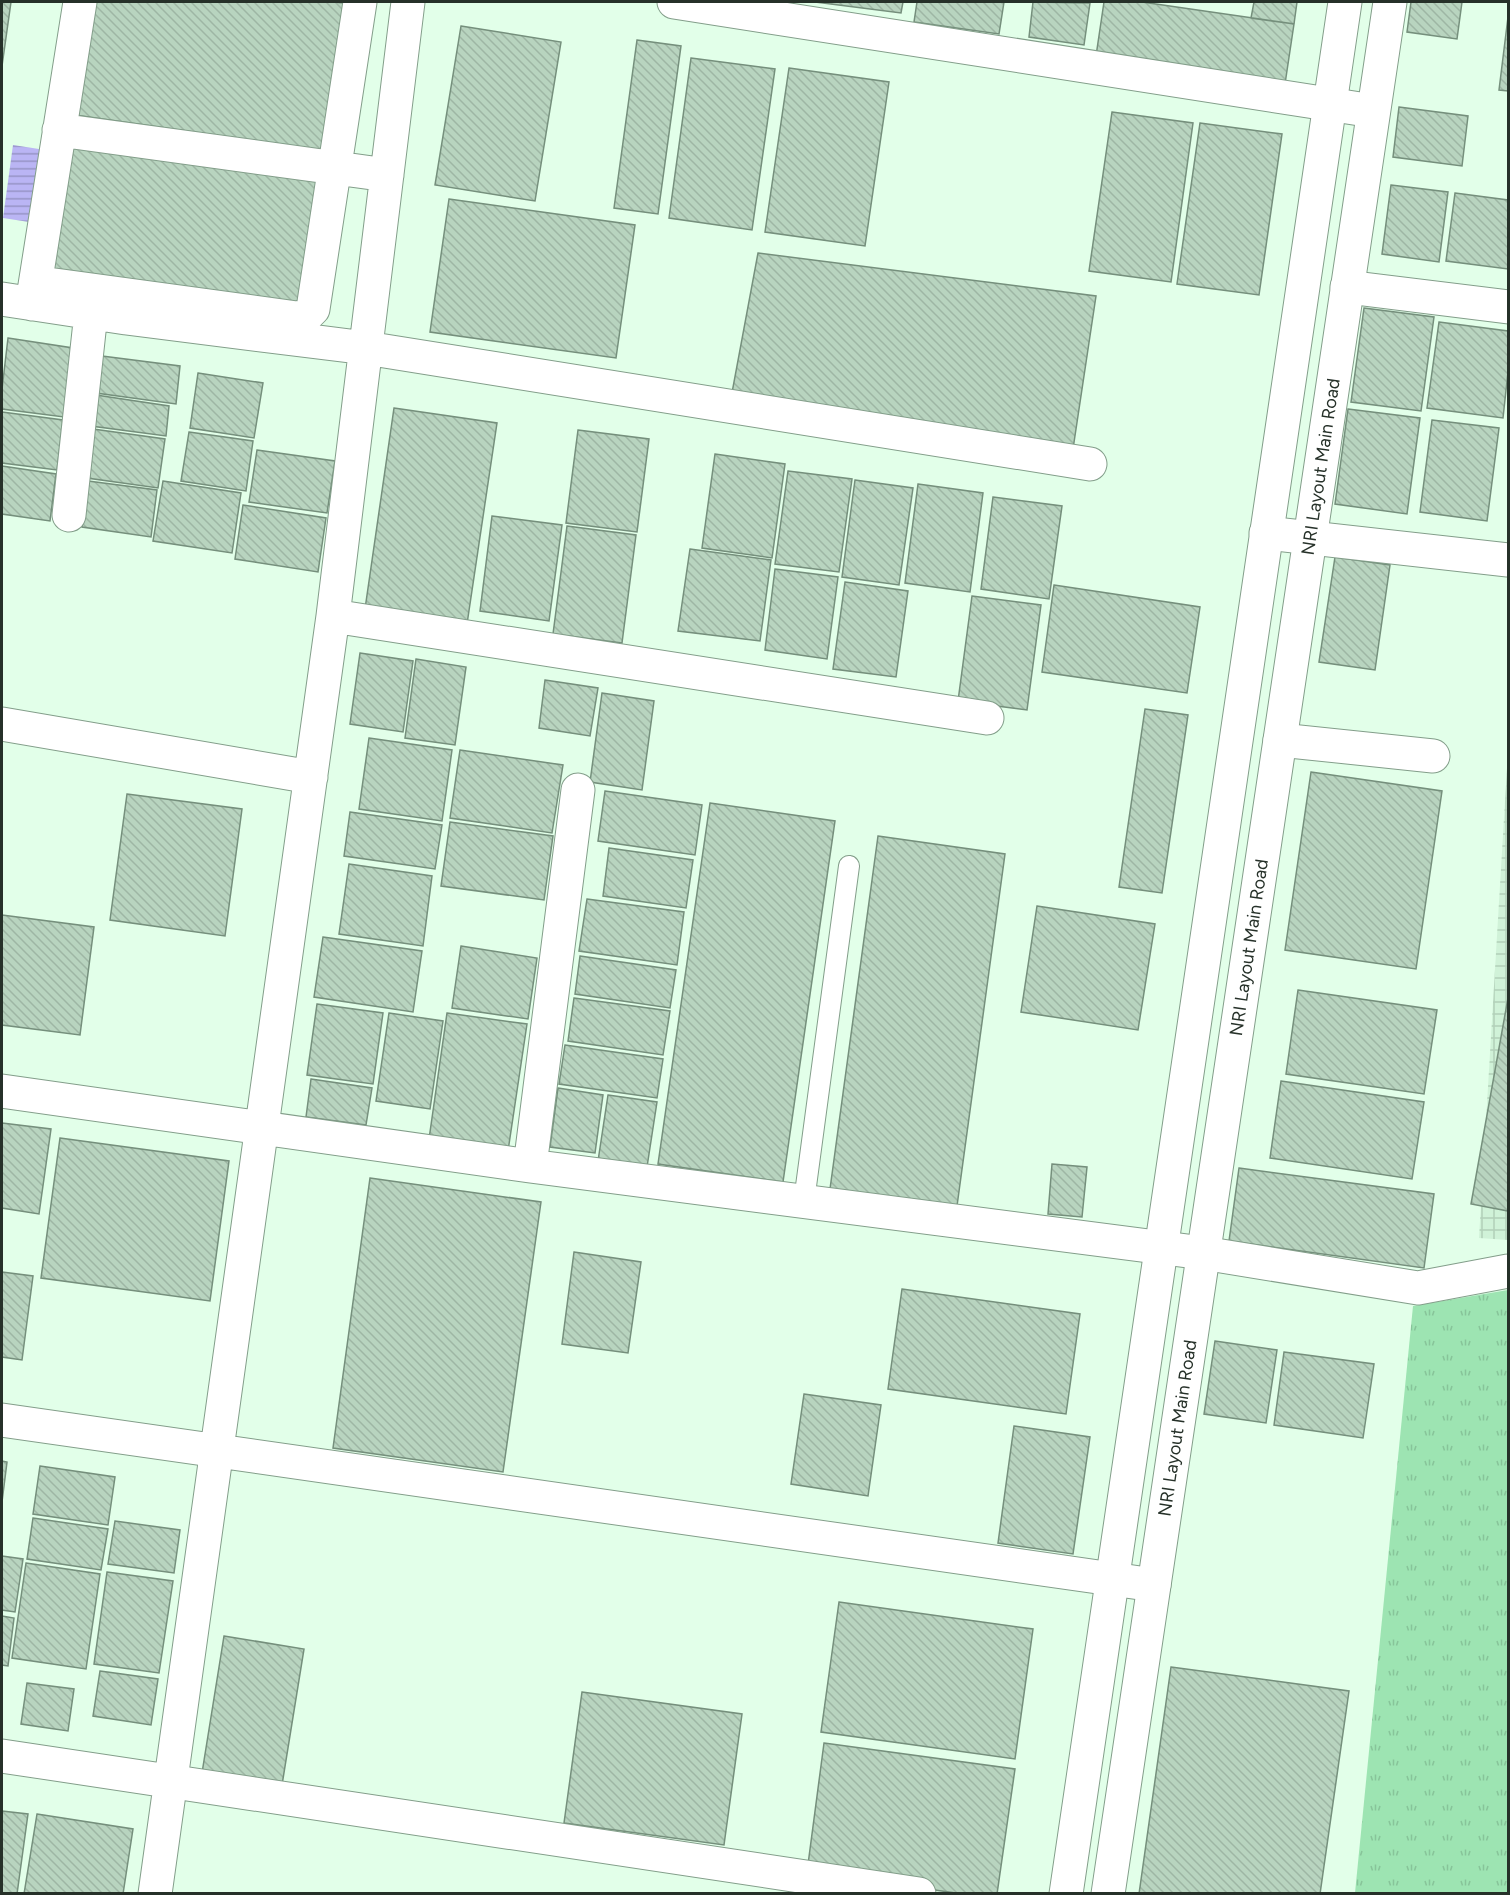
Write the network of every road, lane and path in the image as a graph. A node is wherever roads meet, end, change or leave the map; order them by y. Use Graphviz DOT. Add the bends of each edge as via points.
graph roads {
  1 [pos="80,2"];
  2 [pos="360,2"];
  3 [pos="408,2"];
  4 [pos="674,2"];
  5 [pos="1345,2"];
  6 [pos="1390,2"];
  7 [pos="757,7"];
  8 [pos="1329,104"];
  9 [pos="1373,111"];
  10 [pos="59,130"];
  11 [pos="335,167"];
  12 [pos="387,175"];
  13 [pos="1347,287"];
  14 [pos="23,295"];
  15 [pos="127,307"];
  16 [pos="1509,307"];
  17 [pos="91,313"];
  18 [pos="248,322"];
  19 [pos="366,348"];
  20 [pos="1090,464"];
  21 [pos="69,515"];
  22 [pos="1266,533"];
  23 [pos="1310,537"];
  24 [pos="1509,560"];
  25 [pos="333,616"];
  26 [pos="987,718"];
  27 [pos="2,724"];
  28 [pos="1280,740"];
  29 [pos="1433,756"];
  30 [pos="310,777"];
  31 [pos="578,790"];
  32 [pos="849,866"];
  33 [pos="2,1091"];
  34 [pos="262,1129"];
  35 [pos="530,1166"];
  36 [pos="804,1201"];
  37 [pos="1161,1248"];
  38 [pos="1203,1253"];
  39 [pos="1509,1271"];
  40 [pos="2,1419"];
  41 [pos="217,1451"];
  42 [pos="1112,1580"];
  43 [pos="1154,1585"];
  44 [pos="2,1756"];
  45 [pos="171,1780"];
  46 [pos="155,1893"];
  47 [pos="919,1893"];
  48 [pos="1066,1893"];
  49 [pos="1108,1893"];
  1 -- 10 [label="street"];
  2 -- 11 [label="street"];
  3 -- 12 [label="street"];
  4 -- 7 [label="street"];
  5 -- 8 [label="street"];
  6 -- 9 [label="street, NRI Layout Main Road"];
  7 -- 8 [label="street"];
  8 -- 9 [label="street"];
  8 -- 22 [label="street"];
  9 -- 13 [label="street, NRI Layout Main Road"];
  10 -- 11 [label="street"];
  10 -- 14 [label="street"];
  11 -- 12 [label="street"];
  11 -- 18 [label="street" via="313,309 297,318"];
  12 -- 19 [label="street"];
  13 -- 16 [label="street"];
  13 -- 23 [label="street, NRI Layout Main Road"];
  14 -- 15 [label="street"];
  14 -- 17 [label="street"];
  15 -- 17 [label="street"];
  15 -- 18 [label="street"];
  17 -- 21 [label="street"];
  18 -- 19 [label="street"];
  19 -- 20 [label="street"];
  19 -- 25 [label="street"];
  22 -- 23 [label="street"];
  22 -- 37 [label="street"];
  23 -- 24 [label="street"];
  23 -- 28 [label="street, NRI Layout Main Road"];
  25 -- 26 [label="street"];
  25 -- 30 [label="street"];
  27 -- 30 [label="street"];
  28 -- 29 [label="street"];
  28 -- 38 [label="street, NRI Layout Main Road"];
  30 -- 34 [label="street"];
  31 -- 35 [label="street"];
  32 -- 36 [label="lane"];
  33 -- 34 [label="street"];
  34 -- 35 [label="street"];
  34 -- 41 [label="street"];
  35 -- 36 [label="street"];
  36 -- 37 [label="street"];
  37 -- 38 [label="street"];
  37 -- 42 [label="street"];
  38 -- 39 [label="street" via="1418,1288"];
  38 -- 43 [label="street, NRI Layout Main Road"];
  40 -- 41 [label="street"];
  41 -- 42 [label="street"];
  41 -- 45 [label="street"];
  42 -- 43 [label="street"];
  42 -- 48 [label="street"];
  43 -- 49 [label="street, NRI Layout Main Road"];
  44 -- 45 [label="street"];
  45 -- 46 [label="street"];
  45 -- 47 [label="street"];
}
